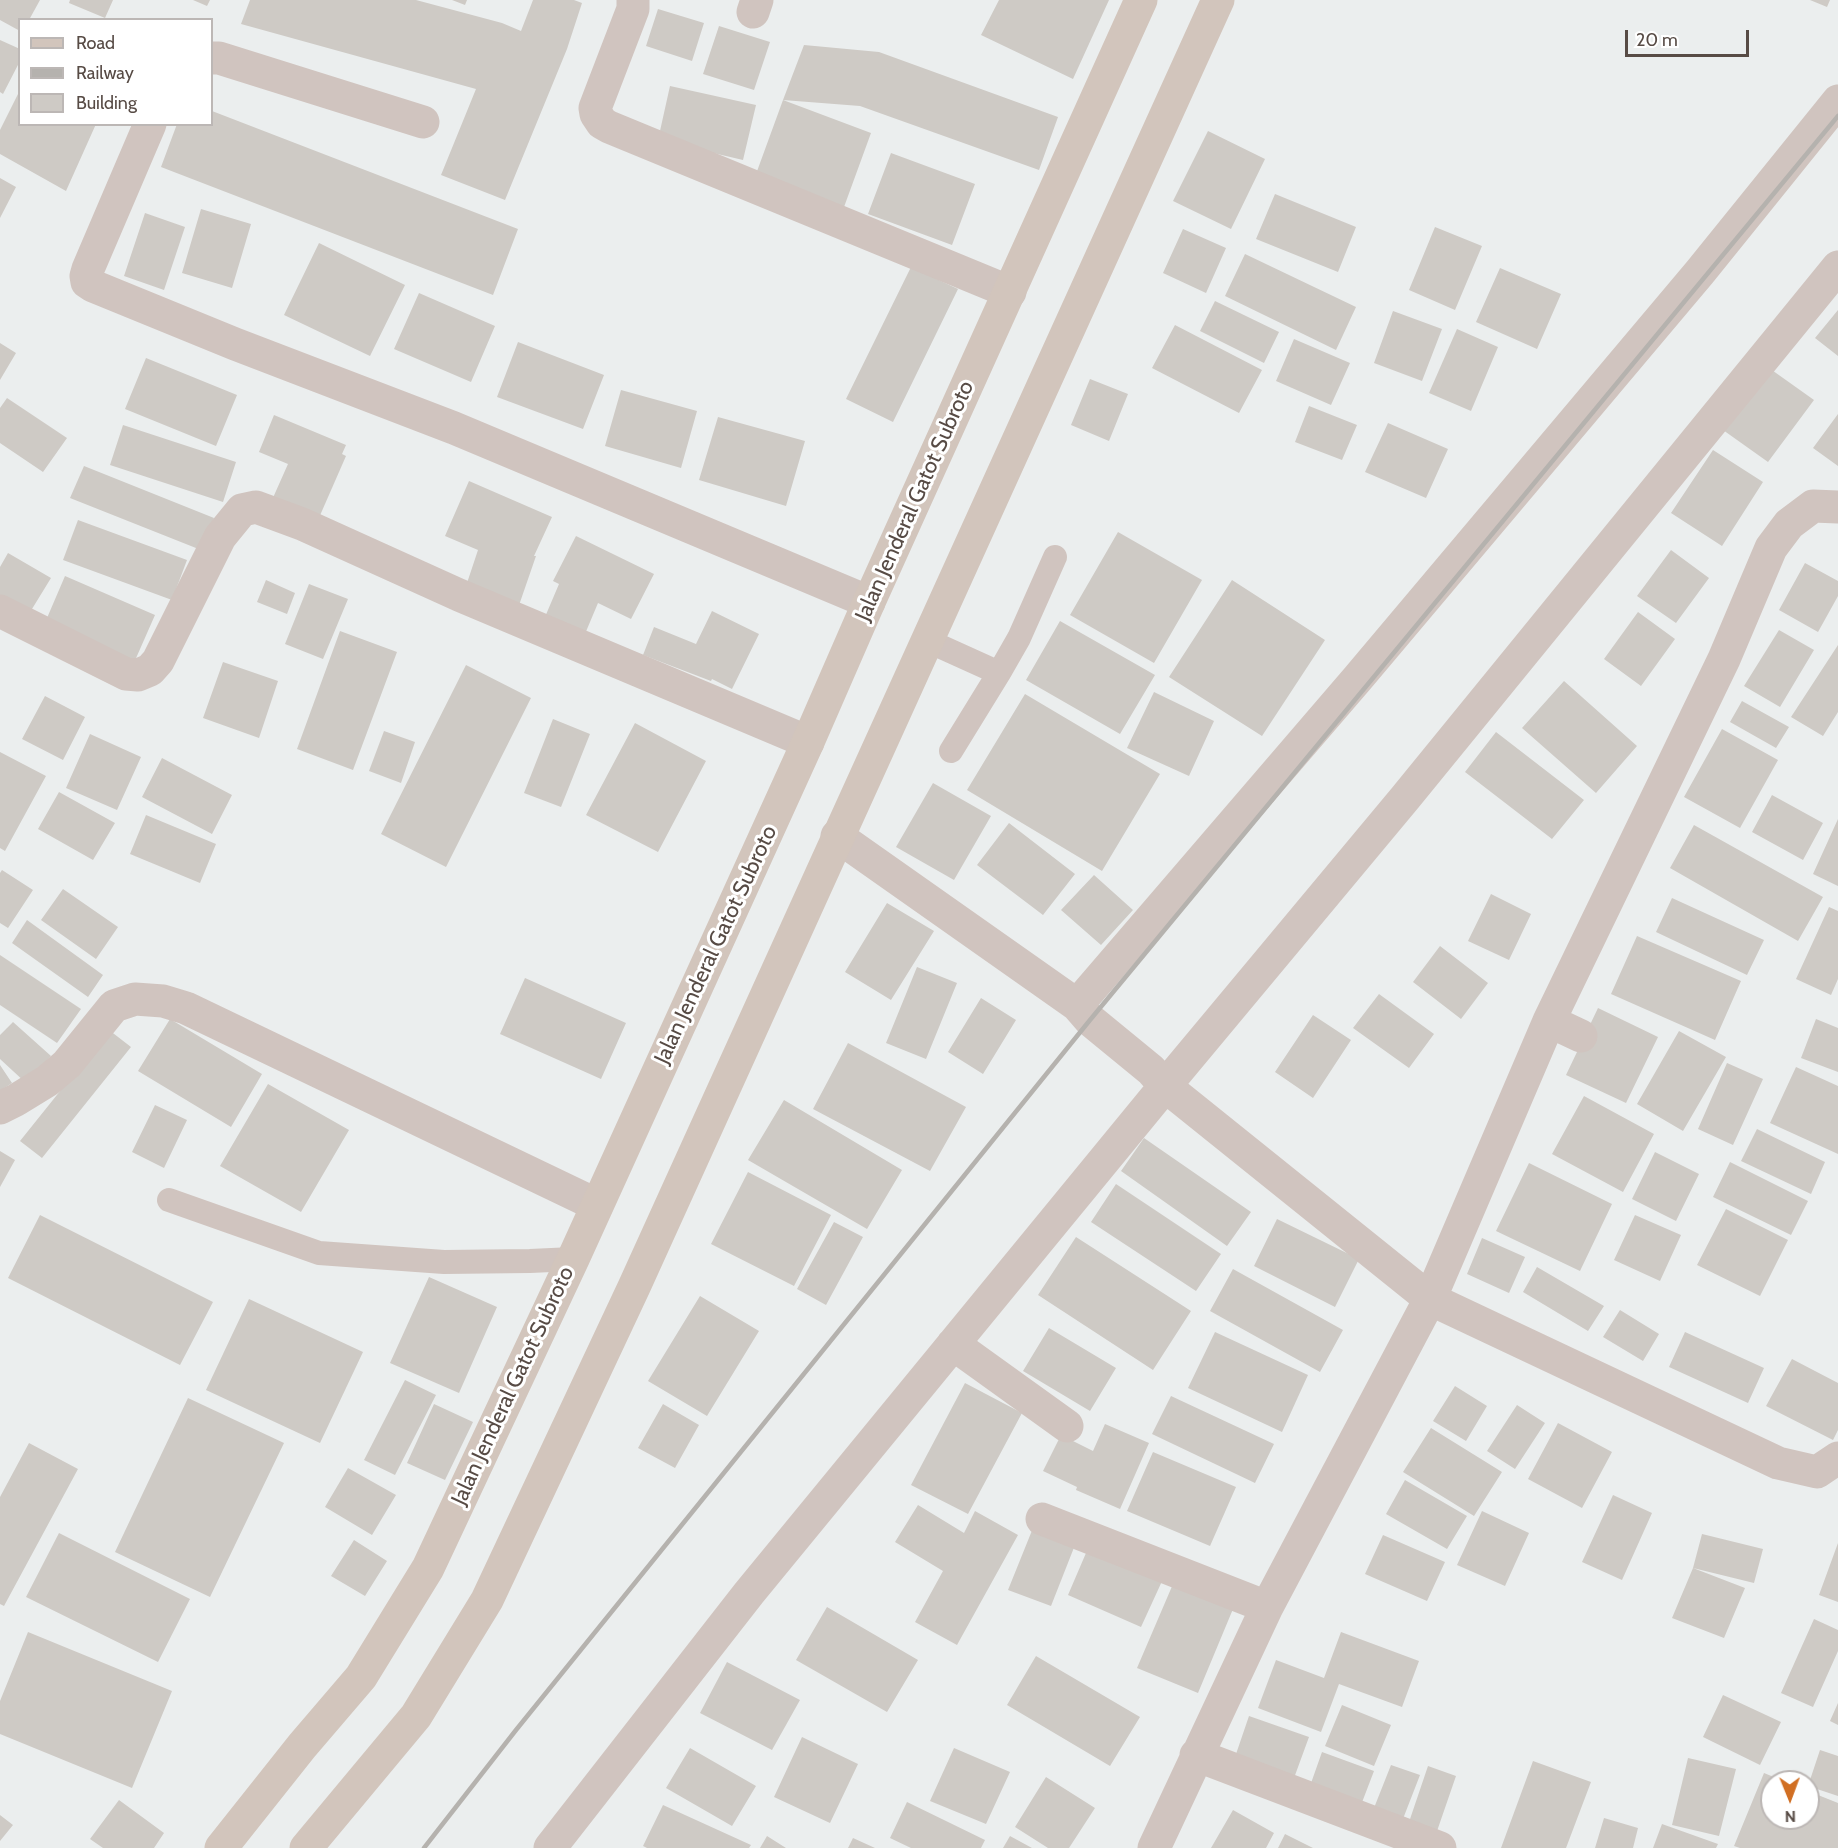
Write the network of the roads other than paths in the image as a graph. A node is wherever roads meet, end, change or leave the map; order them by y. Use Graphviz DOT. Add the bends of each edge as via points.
graph roads {
  1 [pos="633,0"];
  2 [pos="1141,0"];
  3 [pos="1218,0"];
  4 [pos="213,58"];
  5 [pos="1838,101"];
  6 [pos="423,122"];
  7 [pos="149,126"];
  8 [pos="1838,267"];
  9 [pos="1010,292"];
  10 [pos="1838,507"];
  11 [pos="1055,557"];
  12 [pos="869,602"];
  13 [pos="0,611"];
  14 [pos="926,640"];
  15 [pos="999,673"];
  16 [pos="808,742"];
  17 [pos="951,751"];
  18 [pos="837,836"];
  19 [pos="1077,1005"];
  20 [pos="1549,1021"];
  21 [pos="1581,1036"];
  22 [pos="1165,1086"];
  23 [pos="0,1108"];
  24 [pos="169,1200"];
  25 [pos="597,1204"];
  26 [pos="573,1259"];
  27 [pos="1430,1299"];
  28 [pos="953,1344"];
  29 [pos="1067,1426"];
  30 [pos="1838,1458"];
  31 [pos="1042,1519"];
  32 [pos="1267,1607"];
  33 [pos="1196,1755"];
  34 [pos="220,1848"];
  35 [pos="306,1848"];
  36 [pos="550,1848"];
  37 [pos="1154,1848"];
  38 [pos="1440,1848"];
  1 -- 9 [label="street" via="595,108 602,123"];
  2 -- 9 [label="main road, Jalan Jenderal Gatot Subroto"];
  3 -- 14 [label="main road"];
  4 -- 6 [label="street"];
  5 -- 19 [label="street" via="1670,308"];
  7 -- 12 [label="street" via="88,269 87,282 93,286 454,428"];
  8 -- 22 [label="street"];
  9 -- 12 [label="main road, Jalan Jenderal Gatot Subroto"];
  10 -- 20 [label="street" via="1813,506 1789,524 1771,548 1724,659"];
  11 -- 15 [label="lane"];
  12 -- 16 [label="main road, Jalan Jenderal Gatot Subroto"];
  13 -- 16 [label="street" via="126,674 138,675 158,661 220,537 242,510 256,507"];
  14 -- 15 [label="lane"];
  14 -- 18 [label="main road"];
  15 -- 17 [label="lane"];
  16 -- 25 [label="main road, Jalan Jenderal Gatot Subroto"];
  18 -- 19 [label="street"];
  18 -- 35 [label="main road" via="634,1287 487,1600 416,1716"];
  19 -- 22 [label="street"];
  20 -- 21 [label="street"];
  20 -- 27 [label="street"];
  22 -- 27 [label="street"];
  22 -- 28 [label="street"];
  23 -- 25 [label="street" via="47,1081 67,1064 114,1006 135,999 163,1001 186,1008"];
  24 -- 26 [label="lane" via="319,1253 444,1262"];
  25 -- 26 [label="main road, Jalan Jenderal Gatot Subroto"];
  26 -- 34 [label="main road, Jalan Jenderal Gatot Subroto" via="428,1568 361,1677"];
  27 -- 30 [label="street" via="1778,1463 1817,1472"];
  27 -- 32 [label="street"];
  28 -- 29 [label="street"];
  28 -- 36 [label="street" via="749,1593"];
  31 -- 32 [label="street"];
  32 -- 33 [label="street"];
  33 -- 37 [label="street"];
  33 -- 38 [label="street"];
}
